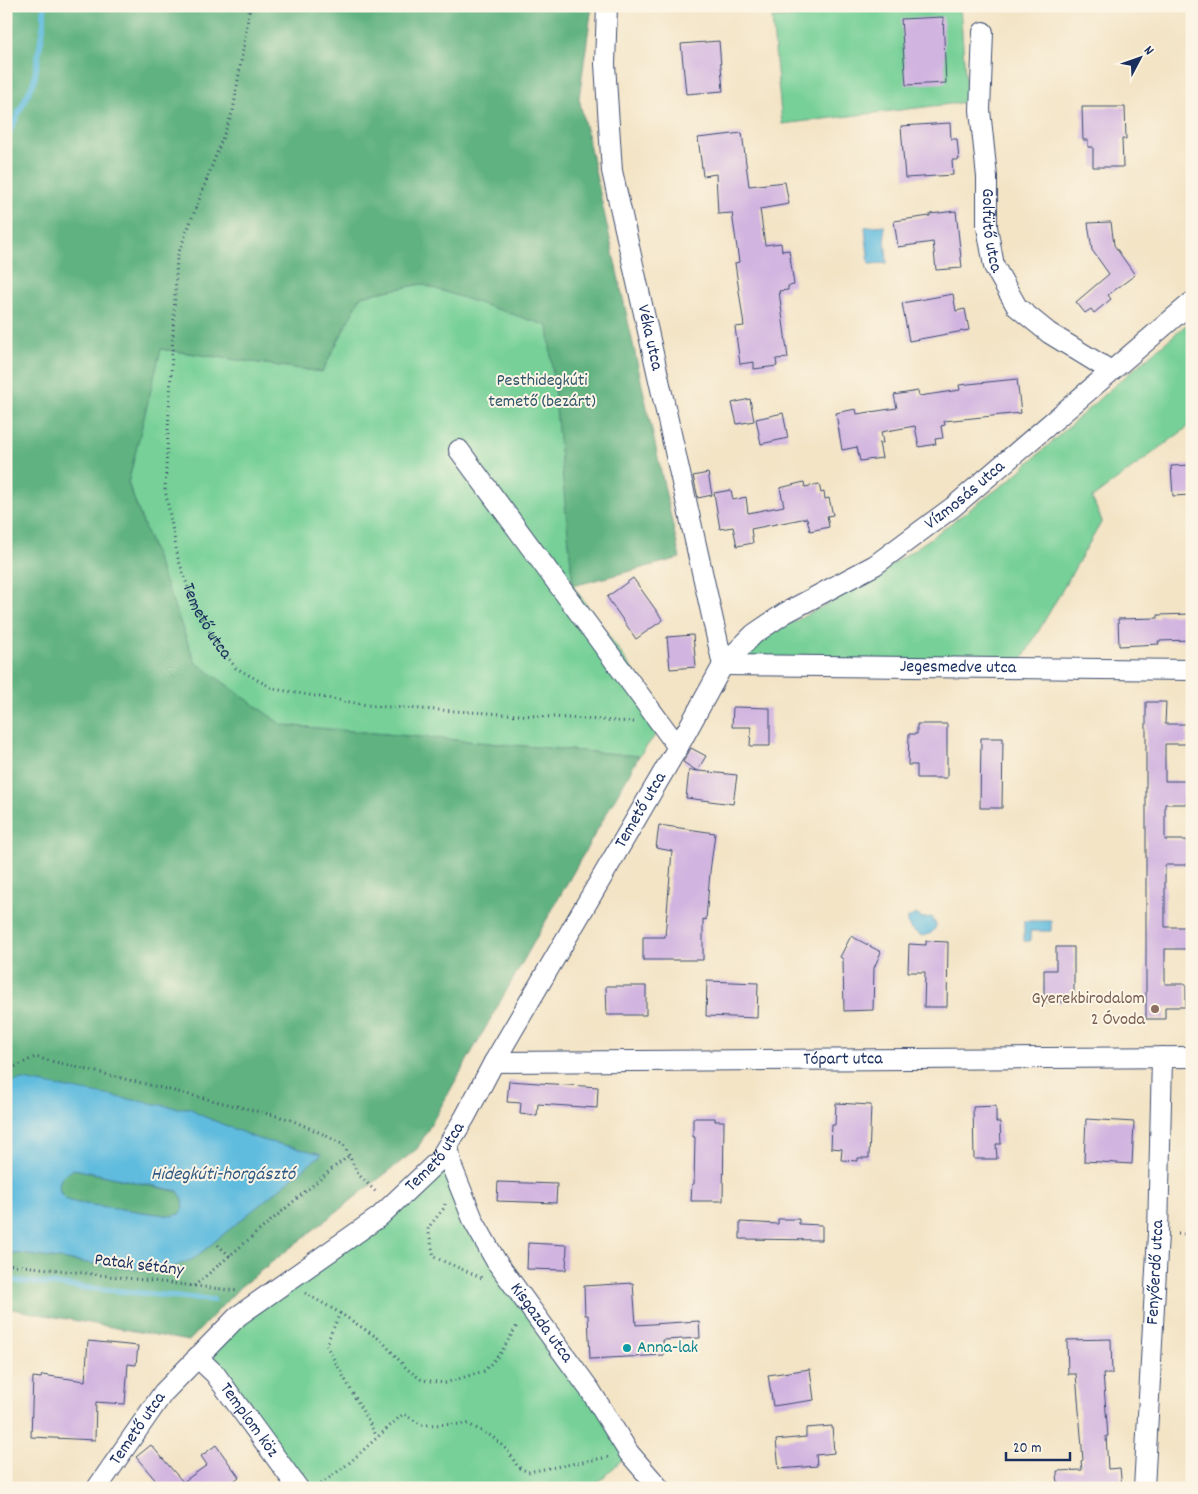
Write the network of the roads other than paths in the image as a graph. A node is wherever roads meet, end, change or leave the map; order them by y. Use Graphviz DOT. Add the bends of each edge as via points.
graph roads {
  1 [pos="607,6"];
  2 [pos="983,32"];
  3 [pos="1192,302"];
  4 [pos="1111,371"];
  5 [pos="459,450"];
  6 [pos="723,665"];
  7 [pos="1192,670"];
  8 [pos="678,747"];
  9 [pos="1162,1057"];
  10 [pos="1192,1057"];
  11 [pos="494,1062"];
  12 [pos="448,1146"];
  13 [pos="197,1357"];
  14 [pos="98,1488"];
  15 [pos="298,1488"];
  16 [pos="659,1488"];
  17 [pos="1144,1488"];
  1 -- 6 [label="street, Véka utca" via="605,64 612,170"];
  2 -- 4 [label="street, Golfütő utca" via="980,110 987,177 987,226 994,266 1017,306 1049,333"];
  3 -- 4 [label="street, Vízmosás utca"];
  4 -- 6 [label="street, Vízmosás utca" via="953,507 875,565 785,613 754,634"];
  5 -- 8 [label="street"];
  6 -- 7 [label="street, Jegesmedve utca"];
  6 -- 8 [label="street, Temető utca"];
  8 -- 11 [label="street, Temető utca"];
  9 -- 10 [label="street, Tópart utca"];
  9 -- 11 [label="street, Tópart utca"];
  9 -- 17 [label="street, Fenyőerdő utca" via="1158,1234"];
  11 -- 12 [label="street, Temető utca"];
  12 -- 13 [label="street, Temető utca" via="439,1160 379,1217 238,1316"];
  12 -- 16 [label="street, Kisgazda utca" via="452,1167 474,1222 496,1261 590,1390 629,1453"];
  13 -- 14 [label="street, Temető utca" via="163,1393"];
  13 -- 15 [label="street, Templom köz" via="215,1374"];
}
